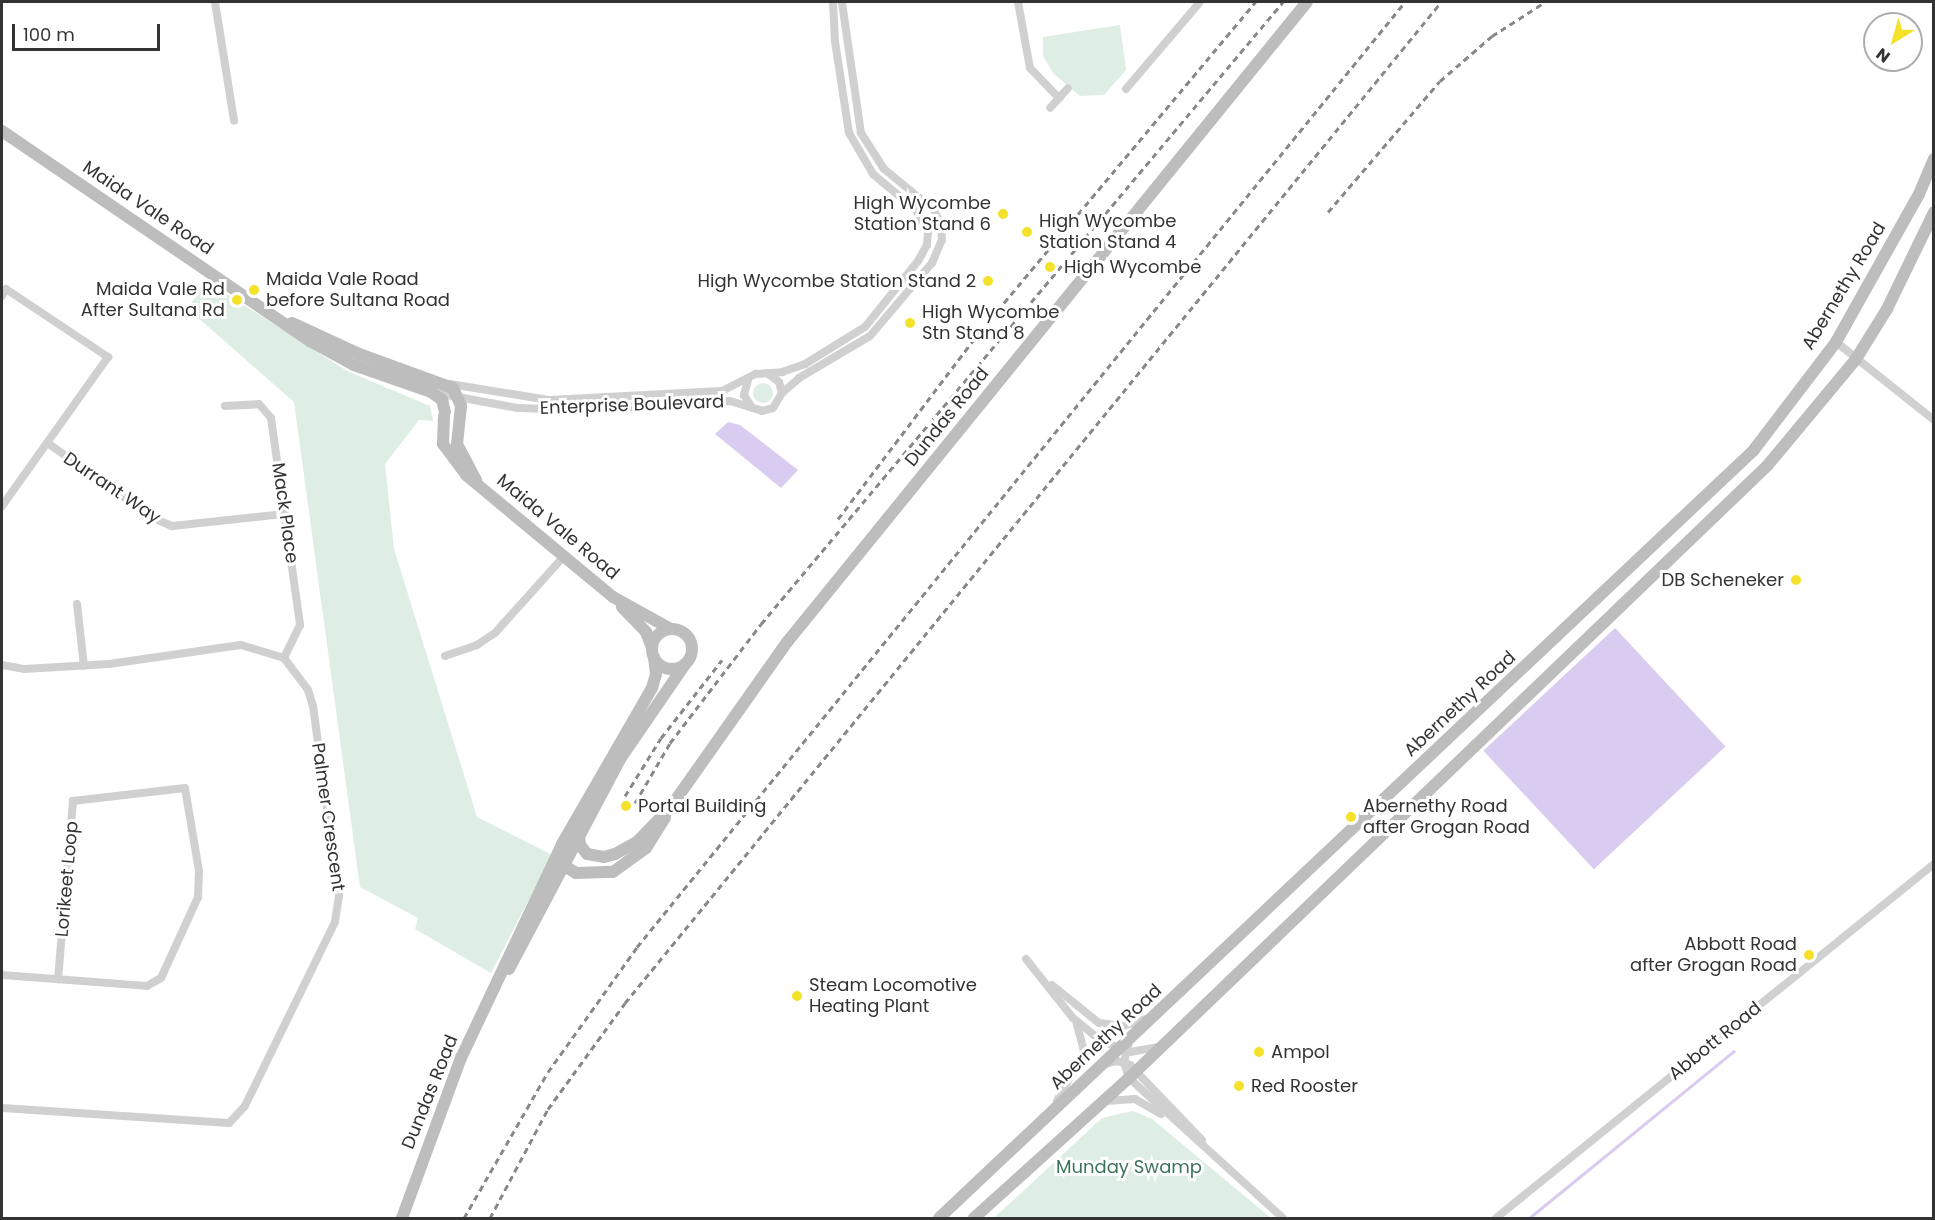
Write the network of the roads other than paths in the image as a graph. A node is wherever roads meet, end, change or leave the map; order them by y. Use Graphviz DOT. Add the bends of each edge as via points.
graph roads {
  1 [pos="215,2"];
  2 [pos="833,2"];
  3 [pos="842,2"];
  4 [pos="1018,2"];
  5 [pos="1200,2"];
  6 [pos="1307,2"];
  7 [pos="1068,88"];
  8 [pos="1126,89"];
  9 [pos="1059,98"];
  10 [pos="1050,108"];
  11 [pos="234,120"];
  12 [pos="2,131"];
  13 [pos="1934,159"];
  14 [pos="1934,212"];
  15 [pos="2,296"];
  16 [pos="275,314"];
  17 [pos="1836,342"];
  18 [pos="1856,359"];
  19 [pos="766,373"];
  20 [pos="748,380"];
  21 [pos="431,392"];
  22 [pos="782,393"];
  23 [pos="459,394"];
  24 [pos="476,402"];
  25 [pos="225,406"];
  26 [pos="752,408"];
  27 [pos="445,414"];
  28 [pos="458,419"];
  29 [pos="1934,420"];
  30 [pos="49,444"];
  31 [pos="478,483"];
  32 [pos="2,506"];
  33 [pos="285,514"];
  34 [pos="564,556"];
  35 [pos="613,597"];
  36 [pos="77,604"];
  37 [pos="671,629"];
  38 [pos="653,654"];
  39 [pos="446,656"];
  40 [pos="284,658"];
  41 [pos="687,663"];
  42 [pos="2,665"];
  43 [pos="84,666"];
  44 [pos="648,706"];
  45 [pos="670,808"];
  46 [pos="579,834"];
  47 [pos="593,856"];
  48 [pos="562,859"];
  49 [pos="1934,864"];
  50 [pos="605,874"];
  51 [pos="554,886"];
  52 [pos="2,975"];
  53 [pos="58,979"];
  54 [pos="499,982"];
  55 [pos="1163,1008"];
  56 [pos="1073,1017"];
  57 [pos="1166,1042"];
  58 [pos="1122,1054"];
  59 [pos="1133,1074"];
  60 [pos="2,1108"];
  61 [pos="1093,1110"];
  62 [pos="1045,1119"];
  63 [pos="1180,1128"];
  64 [pos="1221,1161"];
  65 [pos="402,1218"];
  66 [pos="939,1218"];
  67 [pos="975,1218"];
  68 [pos="1283,1218"];
  69 [pos="1496,1218"];
  1 -- 11 [label="street"];
  2 -- 19 [label="street, Enterprise Boulevard" via="849,132 873,174 923,217 928,237 918,261 858,333 805,364"];
  3 -- 22 [label="street, Enterprise Boulevard" via="861,133 884,170 934,210 941,224 942,240 932,263 870,336 799,378"];
  4 -- 9 [label="street" via="1030,68"];
  5 -- 8 [label="street"];
  6 -- 45 [label="main road, Dundas Road" via="788,641"];
  7 -- 9 [label="street"];
  9 -- 10 [label="street"];
  12 -- 16 [label="main road, Maida Vale Road"];
  13 -- 17 [label="main road, Abernethy Road" via="1919,194"];
  14 -- 18 [label="main road" via="1887,309"];
  15 -- 30 [label="street, Durrant Way" via="6,289 108,357"];
  16 -- 21 [label="main road, Maida Vale Road" via="329,353"];
  16 -- 23 [label="main road, Maida Vale Road" via="376,361 443,382"];
  17 -- 18 [label="street"];
  17 -- 55 [label="main road, Abernethy Road" via="1753,451"];
  18 -- 29 [label="street"];
  18 -- 57 [label="main road" via="1741,493"];
  19 -- 20 [label="street, Enterprise Boulevard"];
  19 -- 22 [label="street" via="779,382"];
  20 -- 23 [label="street, Enterprise Boulevard" via="722,391 604,400"];
  20 -- 26 [label="street, Enterprise Boulevard" via="744,395"];
  21 -- 23 [label="street, Maida Vale Road"];
  21 -- 27 [label="main road" via="442,400"];
  22 -- 26 [label="street, Enterprise Boulevard" via="773,408"];
  23 -- 24 [label="street, Enterprise Boulevard"];
  23 -- 27 [label="street"];
  23 -- 28 [label="main road, Maida Vale Road"];
  24 -- 26 [label="street, Enterprise Boulevard" via="578,410 730,401"];
  24 -- 28 [label="street" via="465,407"];
  25 -- 33 [label="street, Mack Place" via="252,402 269,411"];
  27 -- 31 [label="main road, Maida Vale Road" via="442,437 446,451 456,466"];
  28 -- 31 [label="main road, Maida Vale Road" via="457,444"];
  30 -- 32 [label="street, Durrant Way"];
  30 -- 33 [label="street, Durrant Way" via="153,518 172,526"];
  31 -- 34 [label="main road, Maida Vale Road"];
  33 -- 40 [label="street, Mack Place" via="300,625"];
  34 -- 35 [label="main road, Maida Vale Road"];
  34 -- 39 [label="street" via="495,633 477,645"];
  35 -- 37 [label="main road, Maida Vale Road"];
  35 -- 38 [label="main road, Maida Vale Road" via="646,632"];
  36 -- 43 [label="street"];
  37 -- 38 [label="main road" via="660,633"];
  37 -- 41 [label="main road, Maida Vale Road" via="689,638 693,651"];
  38 -- 41 [label="main road" via="668,668"];
  38 -- 44 [label="main road, Maida Vale Road" via="655,681"];
  40 -- 43 [label="street" via="241,645"];
  40 -- 60 [label="street, Palmer Crescent" via="302,680 313,706 339,907 239,1116 229,1123"];
  41 -- 44 [label="main road"];
  42 -- 43 [label="street" via="24,669"];
  44 -- 46 [label="main road, Dundas Road"];
  44 -- 48 [label="main road, Dundas Road" via="596,781"];
  45 -- 47 [label="main road, Dundas Road" via="626,850"];
  45 -- 50 [label="main road, Dundas Road" via="646,848 627,865"];
  46 -- 47 [label="main road" via="581,848"];
  46 -- 48 [label="main road, Dundas Road"];
  47 -- 48 [label="main road, Dundas Road"];
  48 -- 50 [label="main road, Dundas Road" via="576,873"];
  48 -- 51 [label="main road, Dundas Road"];
  48 -- 54 [label="main road, Dundas Road" via="511,951"];
  49 -- 69 [label="street, Abbott Road"];
  50 -- 51 [label="main road, Dundas Road"];
  51 -- 54 [label="main road, Dundas Road" via="518,957"];
  52 -- 53 [label="street, Lorikeet Loop"];
  53 -- 53 [label="street, Lorikeet Loop" via="147,986 161,978 198,897 199,871 185,788 73,801"];
  54 -- 65 [label="main road, Dundas Road" via="446,1093"];
  55 -- 56 [label="street" via="1131,1025 1099,1023 1077,1009 1026,959"];
  55 -- 58 [label="main road, Abernethy Road" via="1137,1032"];
  56 -- 58 [label="street"];
  56 -- 62 [label="street" via="1084,1051 1079,1067"];
  57 -- 58 [label="street" via="1146,1052"];
  57 -- 59 [label="main road"];
  58 -- 59 [label="street"];
  58 -- 62 [label="main road, Abernethy Road" via="1101,1066"];
  59 -- 61 [label="main road"];
  59 -- 63 [label="street"];
  59 -- 64 [label="street"];
  61 -- 63 [label="street" via="1118,1098 1135,1099"];
  61 -- 67 [label="main road"];
  62 -- 66 [label="main road, Abernethy Road"];
  63 -- 64 [label="street"];
  64 -- 68 [label="street"];
}
